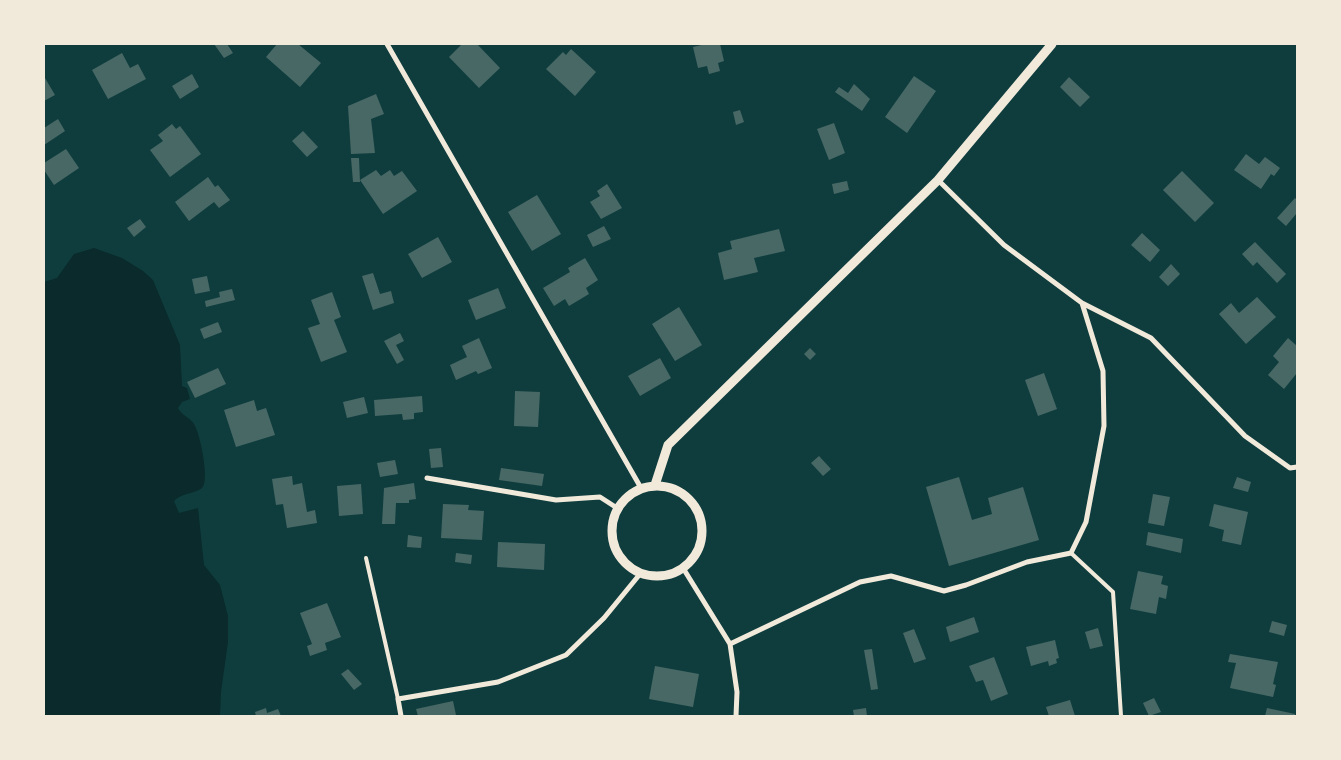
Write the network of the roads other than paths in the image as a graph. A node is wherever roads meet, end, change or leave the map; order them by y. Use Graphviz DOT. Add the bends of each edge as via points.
graph roads {
  1 [pos="387,44"];
  2 [pos="1052,44"];
  3 [pos="938,180"];
  4 [pos="1082,303"];
  5 [pos="1297,467"];
  6 [pos="427,478"];
  7 [pos="655,486"];
  8 [pos="641,488"];
  9 [pos="617,508"];
  10 [pos="1071,553"];
  11 [pos="366,558"];
  12 [pos="683,568"];
  13 [pos="640,574"];
  14 [pos="730,644"];
  15 [pos="398,699"];
  16 [pos="401,716"];
  17 [pos="736,716"];
  18 [pos="1122,716"];
  1 -- 8 [label="street"];
  2 -- 3 [label="street"];
  3 -- 4 [label="street" via="1004,245"];
  3 -- 7 [label="street" via="668,445"];
  4 -- 5 [label="street" via="1151,338 1245,436 1290,468"];
  4 -- 10 [label="street" via="1103,370 1104,426 1086,522"];
  6 -- 9 [label="street" via="556,500 600,497"];
  7 -- 8 [label="street"];
  7 -- 12 [label="street" via="669,487 682,493 700,516 700,545 694,558"];
  8 -- 9 [label="street" via="627,496"];
  9 -- 13 [label="street" via="612,523 617,553 627,566"];
  10 -- 14 [label="street" via="1027,562 944,591 891,576 860,582"];
  10 -- 18 [label="lane" via="1113,592"];
  11 -- 15 [label="lane"];
  12 -- 13 [label="street" via="670,575"];
  12 -- 14 [label="street"];
  13 -- 15 [label="street" via="604,618 566,655 498,682"];
  14 -- 17 [label="street" via="737,692"];
  15 -- 16 [label="street"];
}
